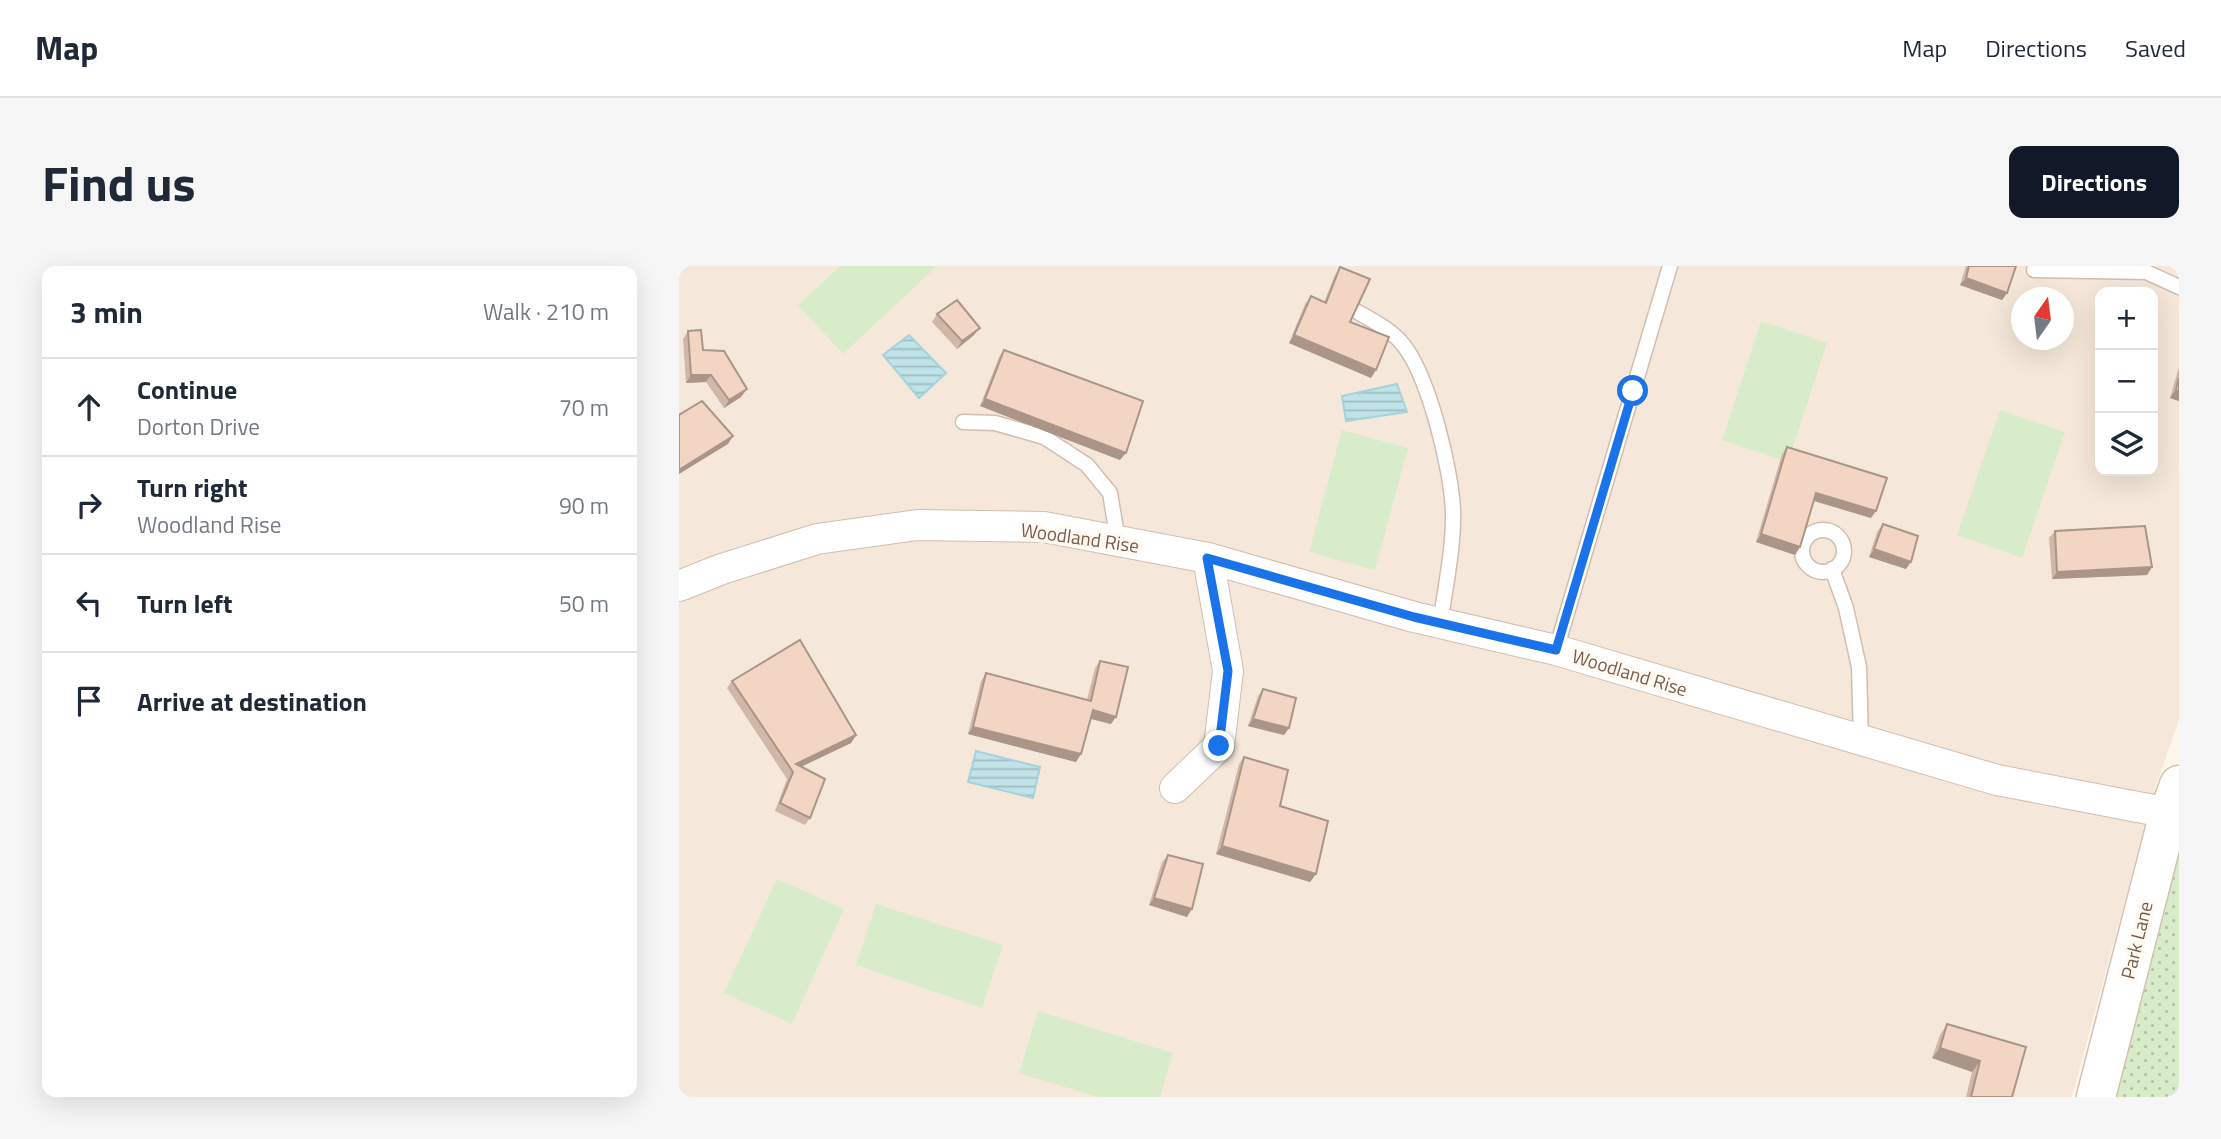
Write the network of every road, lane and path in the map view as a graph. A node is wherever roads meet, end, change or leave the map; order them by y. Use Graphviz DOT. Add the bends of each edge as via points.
graph roads {
  1 [pos="1670,266"];
  2 [pos="2034,270"];
  3 [pos="2179,287"];
  4 [pos="1356,311"];
  5 [pos="963,422"];
  6 [pos="1118,541"];
  7 [pos="1207,558"];
  8 [pos="1832,569"];
  9 [pos="679,586"];
  10 [pos="1440,624"];
  11 [pos="1556,650"];
  12 [pos="1861,740"];
  13 [pos="1175,788"];
  14 [pos="2174,799"];
  15 [pos="2096,1097"];
  1 -- 11 [label="lane"];
  2 -- 3 [label="lane" via="2146,272"];
  4 -- 10 [label="lane" via="1402,343 1437,424 1454,514"];
  5 -- 6 [label="lane" via="995,423 1044,438 1087,465 1110,493"];
  6 -- 7 [label="street, Woodland Rise"];
  6 -- 9 [label="street, Woodland Rise" via="1044,527 917,525 817,539"];
  7 -- 10 [label="street, Woodland Rise"];
  7 -- 13 [label="street" via="1228,671 1219,746"];
  8 -- 12 [label="lane" via="1859,667"];
  10 -- 11 [label="street, Woodland Rise"];
  11 -- 12 [label="street, Woodland Rise"];
  12 -- 14 [label="street, Woodland Rise" via="1997,780"];
  14 -- 15 [label="street, Park Lane"];
}
